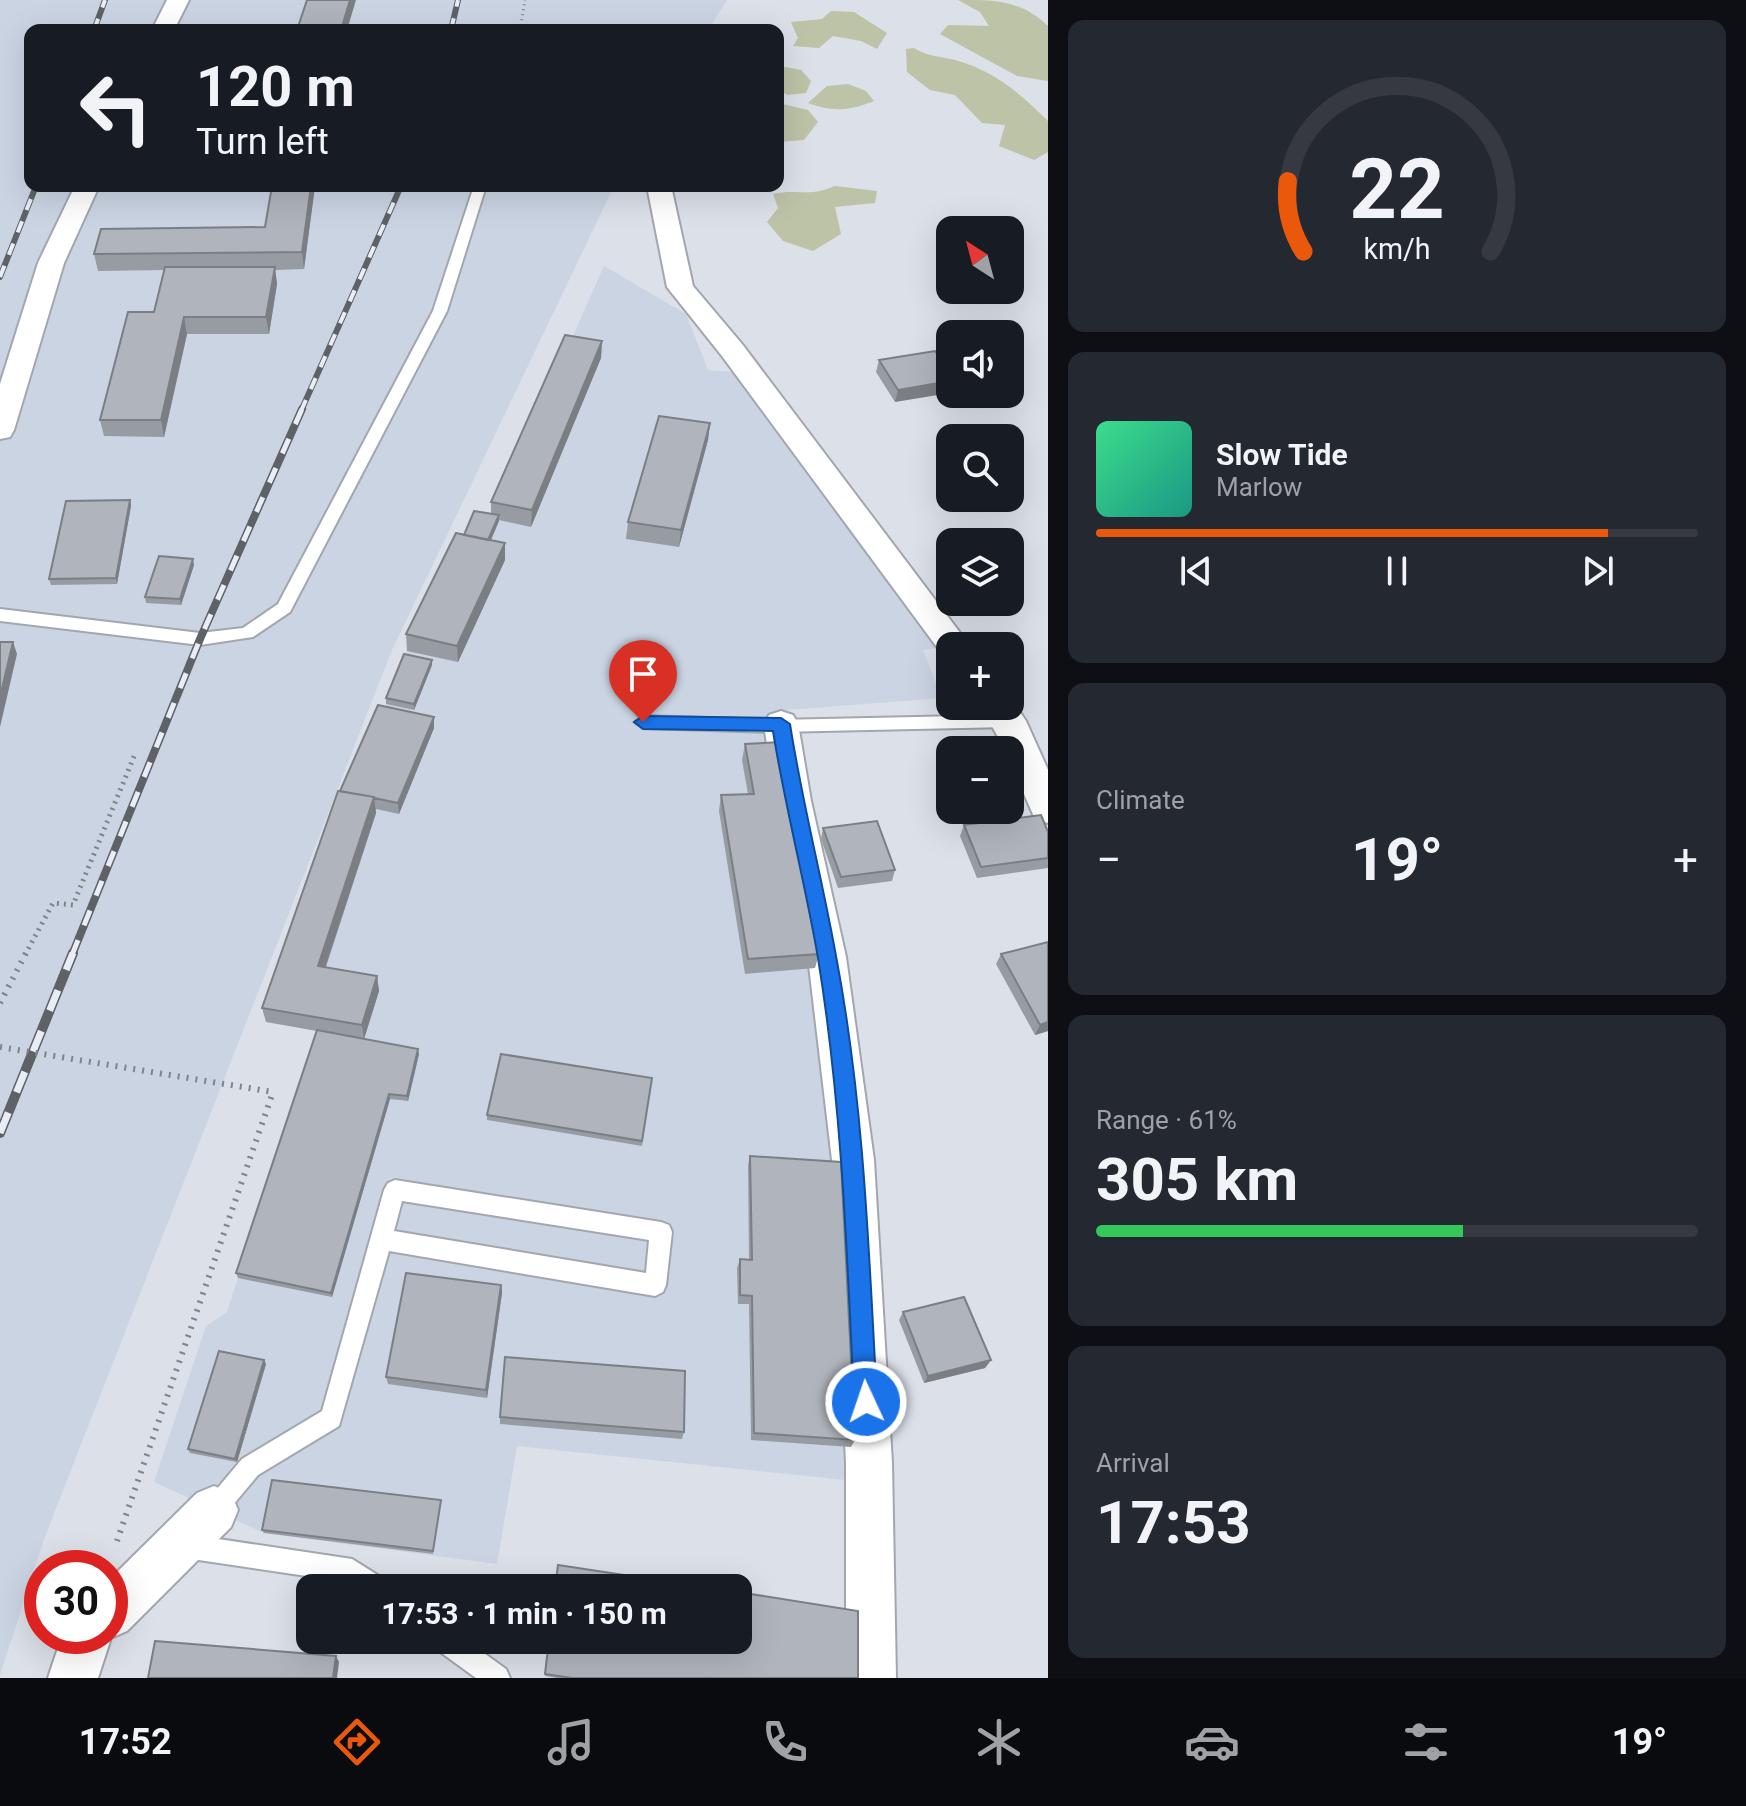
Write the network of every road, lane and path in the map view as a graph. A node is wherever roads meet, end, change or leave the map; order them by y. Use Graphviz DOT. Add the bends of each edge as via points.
graph roads {
  1 [pos="178,0"];
  2 [pos="525,0"];
  3 [pos="166,24"];
  4 [pos="521,24"];
  5 [pos="84,192"];
  6 [pos="478,192"];
  7 [pos="660,192"];
  8 [pos="0,430"];
  9 [pos="0,615"];
  10 [pos="944,632"];
  11 [pos="936,716"];
  12 [pos="1007,720"];
  13 [pos="643,722"];
  14 [pos="781,724"];
  15 [pos="135,754"];
  16 [pos="1048,809"];
  17 [pos="0,1003"];
  18 [pos="0,1047"];
  19 [pos="381,1239"];
  20 [pos="214,1510"];
  21 [pos="180,1545"];
  22 [pos="114,1550"];
  23 [pos="356,1574"];
  24 [pos="128,1596"];
  25 [pos="81,1654"];
  26 [pos="464,1654"];
  27 [pos="73,1678"];
  28 [pos="497,1678"];
  29 [pos="871,1678"];
  1 -- 3 [label="street"];
  2 -- 4 [label="path"];
  5 -- 8 [label="street" via="51,263"];
  6 -- 9 [label="lane" via="440,311 284,608 247,633 200,639"];
  7 -- 10 [label="street" via="680,287"];
  11 -- 14 [label="lane"];
  12 -- 16 [label="street"];
  13 -- 14 [label="lane"];
  14 -- 29 [label="street" via="827,957 853,1160 869,1463"];
  15 -- 17 [label="path" via="73,905 53,903"];
  18 -- 22 [label="path, bridge" via="273,1092"];
  19 -- 19 [label="lane" via="395,1190 661,1232 655,1285"];
  19 -- 20 [label="lane" via="331,1418 250,1467"];
  20 -- 21 [label="street"];
  21 -- 23 [label="lane"];
  21 -- 24 [label="street"];
  25 -- 27 [label="street"];
  26 -- 28 [label="lane"];
}
